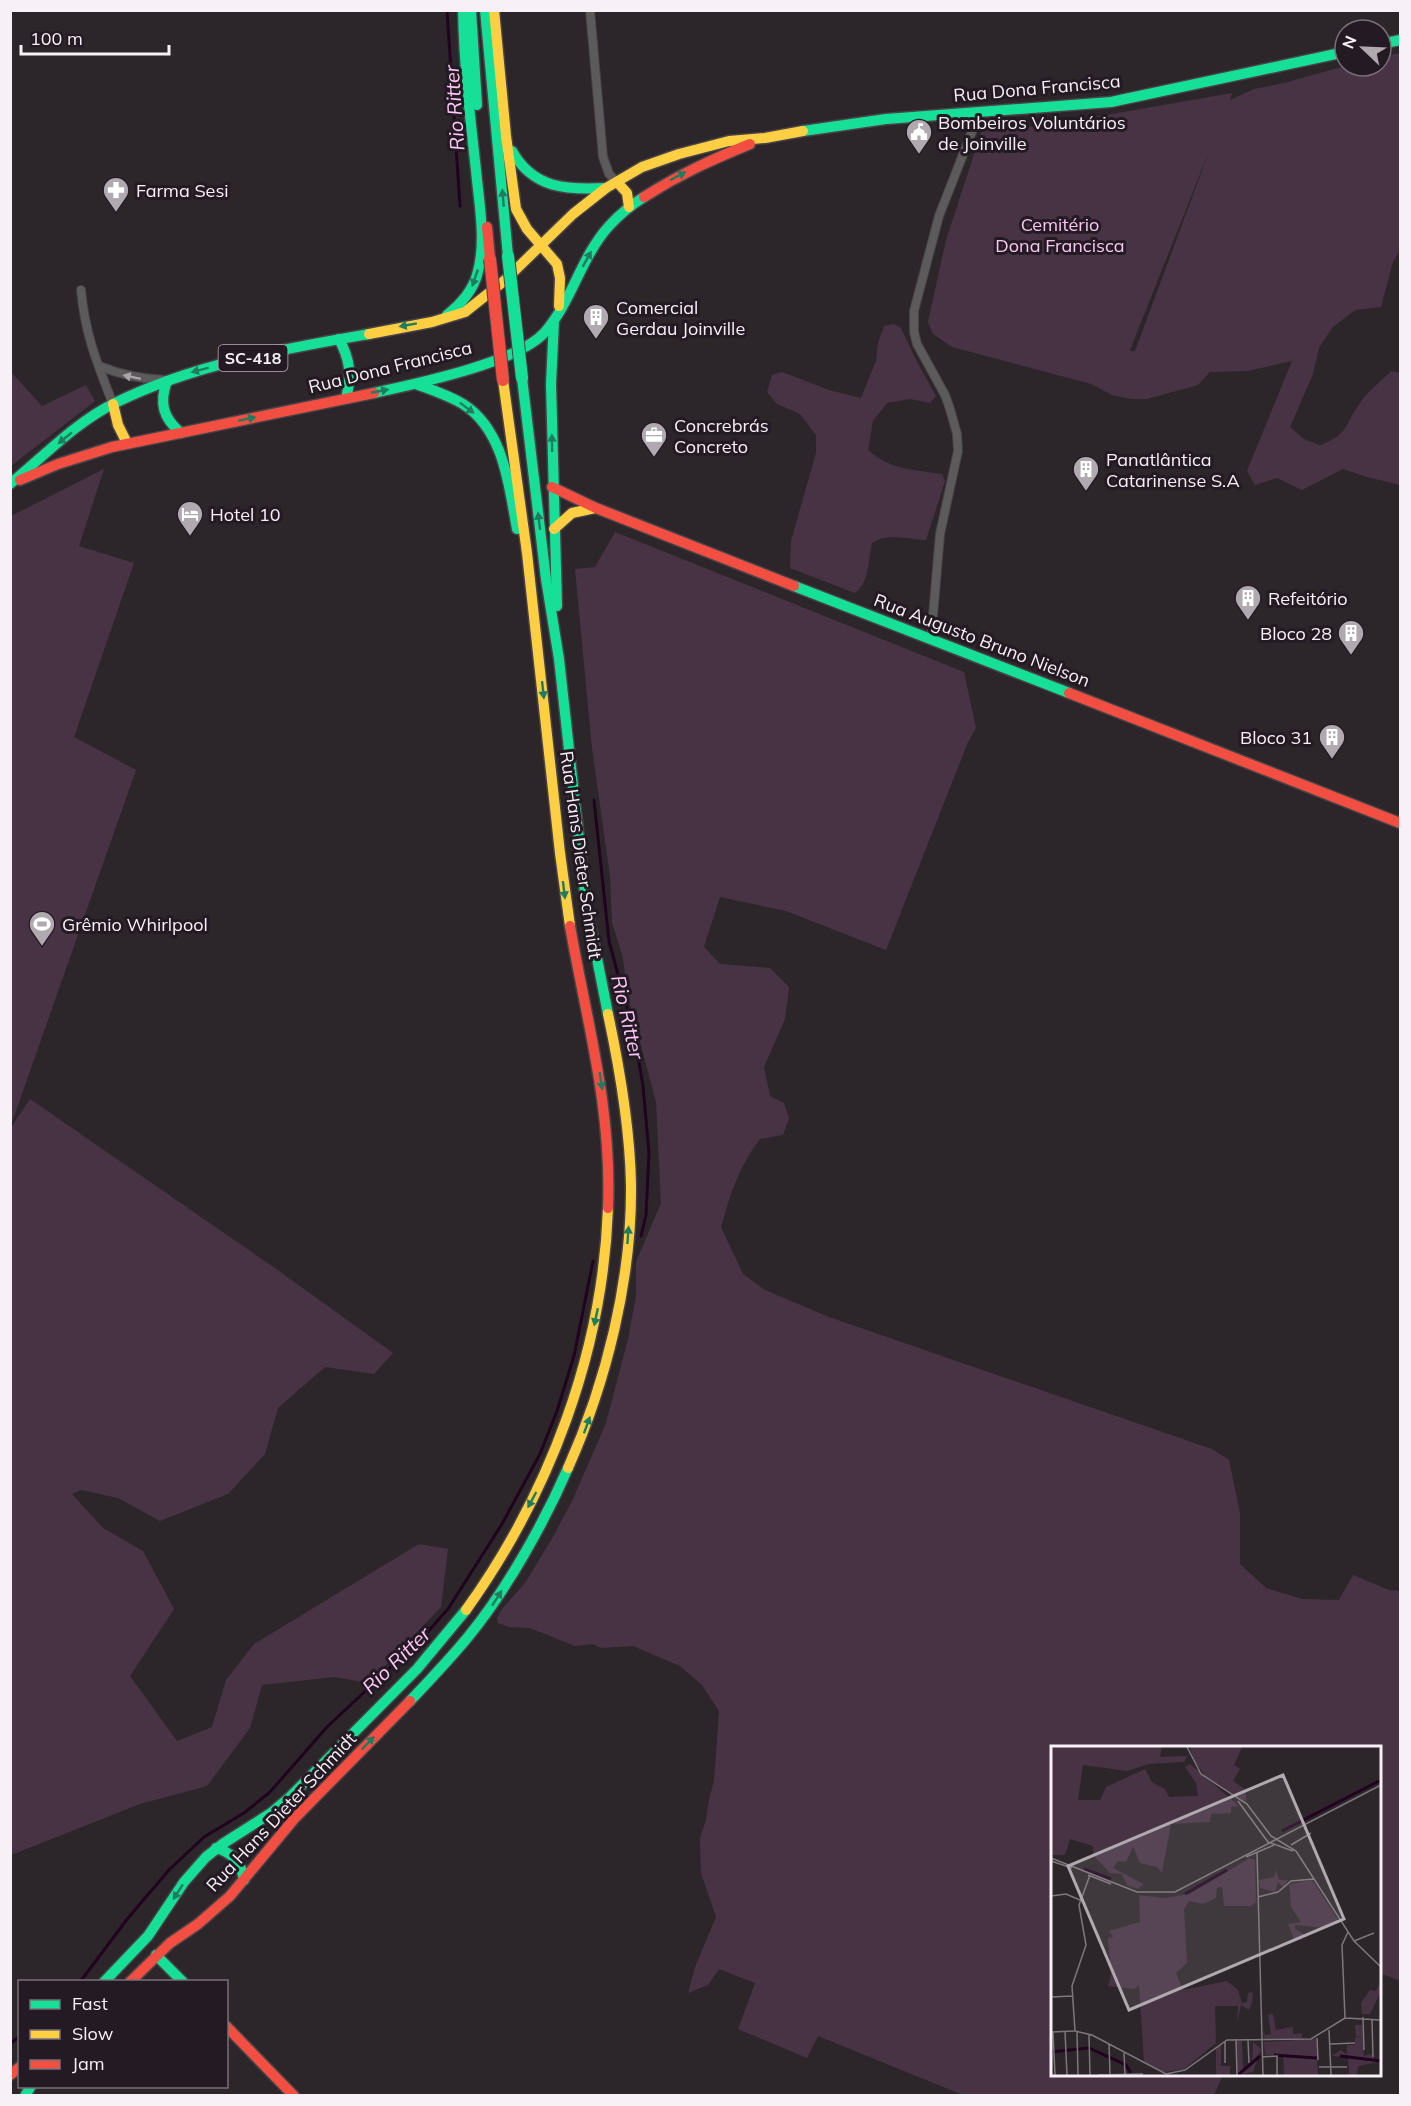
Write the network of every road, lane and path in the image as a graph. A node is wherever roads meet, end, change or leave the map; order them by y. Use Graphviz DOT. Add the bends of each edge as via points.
graph roads {
  1 [pos="463,10"];
  2 [pos="471,10"];
  3 [pos="485,10"];
  4 [pos="494,10"];
  5 [pos="590,10"];
  6 [pos="1333,55"];
  7 [pos="980,111"];
  8 [pos="506,136"];
  9 [pos="765,138"];
  10 [pos="611,185"];
  11 [pos="629,207"];
  12 [pos="540,246"];
  13 [pos="81,290"];
  14 [pos="557,315"];
  15 [pos="442,319"];
  16 [pos="339,339"];
  17 [pos="99,366"];
  18 [pos="167,381"];
  19 [pos="415,384"];
  20 [pos="346,398"];
  21 [pos="113,404"];
  22 [pos="180,433"];
  23 [pos="128,443"];
  24 [pos="12,484"];
  25 [pos="552,487"];
  26 [pos="596,508"];
  27 [pos="554,529"];
  28 [pos="931,639"];
  29 [pos="560,659"];
  30 [pos="540,660"];
  31 [pos="1401,823"];
  32 [pos="216,1848"];
  33 [pos="244,1880"];
  34 [pos="156,1955"];
  35 [pos="106,1980"];
  36 [pos="132,1980"];
  37 [pos="181,1980"];
  38 [pos="228,2028"];
  39 [pos="294,2096"];
  1 -- 15 [label="main road, one-way" via="480,250 478,272 470,291 460,306"];
  2 -- 30 [label="main road, Rua Hans Dieter Schmidt, bridge" via="490,259"];
  29 -- 3 [label="main road, Rua Hans Dieter Schmidt, one-way, bridge" via="546,579 522,378"];
  4 -- 8 [label="main road"];
  5 -- 10 [label="street" via="603,157"];
  6 -- 7 [label="main road, Rua Dona Francisca" via="1111,102"];
  7 -- 9 [label="main road, Rua Dona Francisca" via="835,125"];
  7 -- 28 [label="street" via="939,216 914,311 917,344 950,409 958,451 940,534"];
  8 -- 10 [label="main road" via="523,170 539,180 579,189"];
  8 -- 12 [label="main road" via="516,209"];
  9 -- 10 [label="main road, Rua Dona Francisca" via="729,141 679,154 642,167"];
  11 -- 9 [label="main road, Rua Dona Francisca, one-way" via="702,163"];
  10 -- 11 [label="main road" via="627,193"];
  10 -- 12 [label="main road, Rua Dona Francisca"];
  14 -- 11 [label="main road, Rua Dona Francisca, one-way" via="595,246"];
  12 -- 14 [label="main road" via="557,264"];
  12 -- 15 [label="main road, Rua Dona Francisca / SC-418" via="465,312"];
  13 -- 17 [label="street" via="84,320"];
  14 -- 19 [label="main road, Rua Dona Francisca / SC-418" via="543,334 505,357"];
  25 -- 14 [label="main road, one-way" via="551,341"];
  15 -- 16 [label="main road, Rua Dona Francisca / SC-418, one-way"];
  16 -- 18 [label="main road, Rua Dona Francisca / SC-418, one-way" via="202,369"];
  16 -- 20 [label="main road" via="351,367"];
  18 -- 17 [label="street, one-way" via="132,377"];
  17 -- 21 [label="street"];
  18 -- 21 [label="main road, Rua Dona Francisca / SC-418"];
  18 -- 22 [label="main road" via="161,404 164,416"];
  20 -- 19 [label="main road, Rua Dona Francisca / SC-418, one-way"];
  19 -- 30 [label="main road, one-way" via="470,408 486,425 498,447 506,466"];
  22 -- 20 [label="main road, Rua Dona Francisca / SC-418, one-way"];
  21 -- 23 [label="main road"];
  21 -- 24 [label="main road, Rua Dona Francisca / SC-418, one-way" via="76,429"];
  22 -- 23 [label="main road, Rua Dona Francisca / SC-418"];
  23 -- 24 [label="main road, Rua Dona Francisca / SC-418" via="76,458"];
  25 -- 26 [label="main road, Rua Augusto Bruno Nielson"];
  25 -- 27 [label="main road"];
  26 -- 27 [label="main road" via="567,514"];
  26 -- 28 [label="main road, Rua Augusto Bruno Nielson"];
  27 -- 29 [label="main road"];
  28 -- 31 [label="main road, Rua Augusto Bruno Nielson"];
  33 -- 29 [label="main road, Rua Hans Dieter Schmidt, one-way" via="294,1820 452,1656 489,1610 533,1539 571,1464 588,1424 609,1352 627,1247 630,1156 618,1066 586,903"];
  30 -- 32 [label="main road, Rua Hans Dieter Schmidt, one-way" via="566,905 597,1060 609,1145 608,1234 588,1357 559,1443 536,1495 458,1622 401,1686 277,1808"];
  32 -- 33 [label="main road" via="230,1852 240,1861"];
  32 -- 35 [label="main road, Rua Hans Dieter Schmidt, one-way" via="189,1875 151,1932"];
  33 -- 34 [label="main road, Rua Hans Dieter Schmidt" via="214,1911"];
  34 -- 36 [label="main road, Rua Hans Dieter Schmidt"];
  34 -- 37 [label="main road"];
  38 -- 39 [label="main road"];
}
